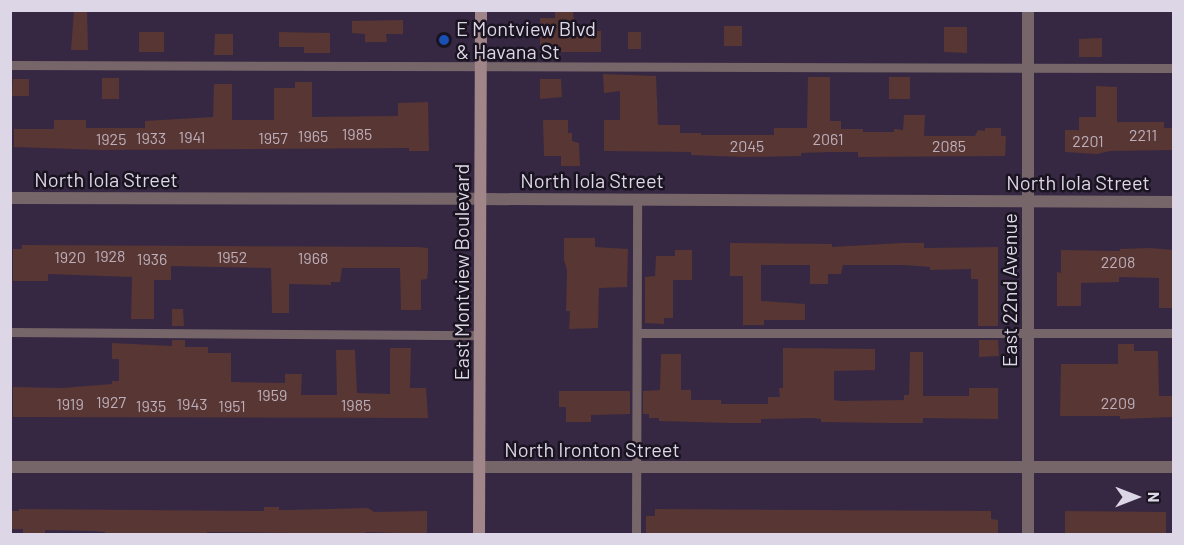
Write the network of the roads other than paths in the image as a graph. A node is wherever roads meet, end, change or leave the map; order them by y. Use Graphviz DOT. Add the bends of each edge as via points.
graph roads {
  1 [pos="481,10"];
  2 [pos="1028,10"];
  3 [pos="10,65"];
  4 [pos="481,67"];
  5 [pos="1028,67"];
  6 [pos="1173,68"];
  7 [pos="10,198"];
  8 [pos="481,199"];
  9 [pos="637,200"];
  10 [pos="1028,202"];
  11 [pos="1173,202"];
  12 [pos="10,332"];
  13 [pos="637,333"];
  14 [pos="1028,333"];
  15 [pos="1173,333"];
  16 [pos="480,335"];
  17 [pos="10,467"];
  18 [pos="480,467"];
  19 [pos="1028,467"];
  20 [pos="1173,467"];
  21 [pos="636,469"];
  22 [pos="479,534"];
  23 [pos="636,534"];
  24 [pos="1028,534"];
  1 -- 4 [label="main road, East Montview Boulevard"];
  2 -- 5 [label="street, East 22nd Avenue"];
  3 -- 4 [label="lane"];
  4 -- 5 [label="lane"];
  4 -- 8 [label="main road, East Montview Boulevard"];
  5 -- 6 [label="lane"];
  5 -- 10 [label="street, East 22nd Avenue"];
  7 -- 8 [label="street, North Iola Street"];
  8 -- 9 [label="street, North Iola Street"];
  8 -- 16 [label="main road, East Montview Boulevard"];
  9 -- 10 [label="street, North Iola Street"];
  9 -- 13 [label="lane"];
  10 -- 11 [label="street, North Iola Street"];
  10 -- 14 [label="street, East 22nd Avenue"];
  12 -- 16 [label="lane"];
  13 -- 14 [label="lane"];
  13 -- 21 [label="lane"];
  14 -- 15 [label="lane"];
  14 -- 19 [label="street, East 22nd Avenue"];
  16 -- 18 [label="main road, East Montview Boulevard"];
  17 -- 18 [label="street, North Ironton Street"];
  18 -- 21 [label="street, North Ironton Street"];
  18 -- 22 [label="main road, East Montview Boulevard"];
  19 -- 20 [label="street, North Ironton Street"];
  19 -- 21 [label="street, North Ironton Street"];
  19 -- 24 [label="street, East 22nd Avenue"];
  21 -- 23 [label="lane"];
}
